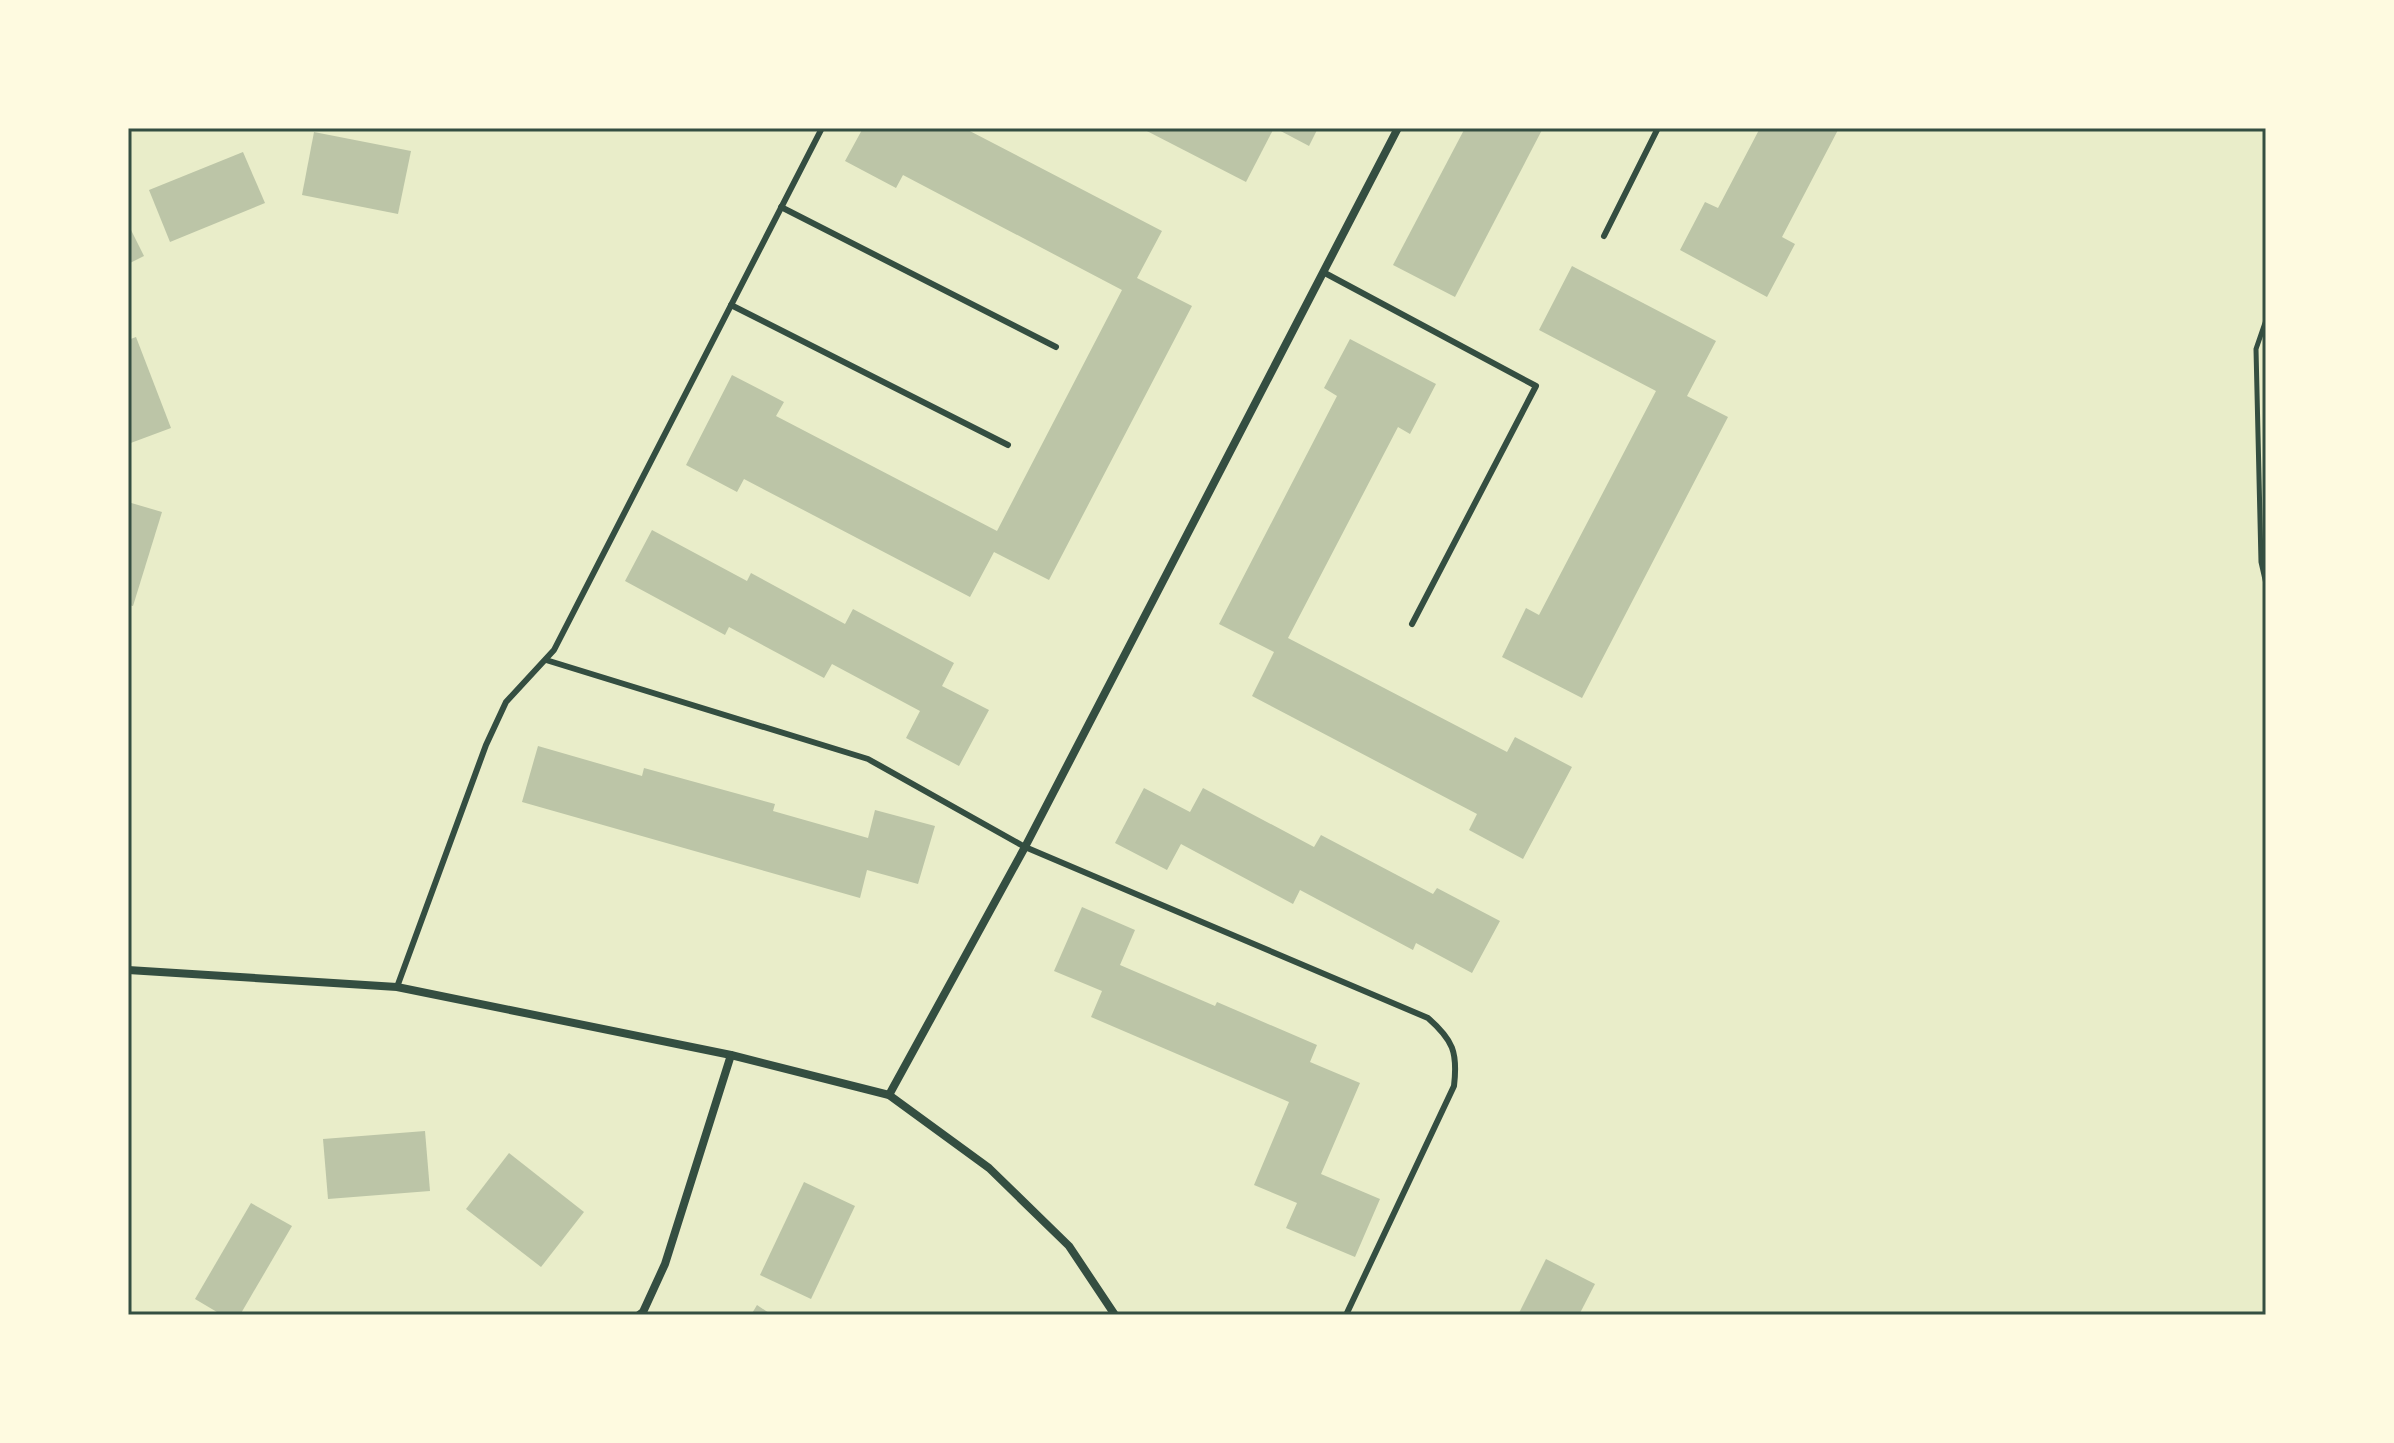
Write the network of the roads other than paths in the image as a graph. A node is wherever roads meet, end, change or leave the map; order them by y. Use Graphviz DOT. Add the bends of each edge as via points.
graph roads {
  1 [pos="822,128"];
  2 [pos="1398,128"];
  3 [pos="1658,128"];
  4 [pos="781,207"];
  5 [pos="1604,236"];
  6 [pos="1323,272"];
  7 [pos="731,305"];
  8 [pos="1056,347"];
  9 [pos="1008,445"];
  10 [pos="1412,624"];
  11 [pos="546,660"];
  12 [pos="1025,847"];
  13 [pos="128,970"];
  14 [pos="397,987"];
  15 [pos="731,1055"];
  16 [pos="889,1095"];
  17 [pos="639,1315"];
  18 [pos="1115,1315"];
  19 [pos="1346,1315"];
  1 -- 4 [label="lane"];
  2 -- 6 [label="street"];
  3 -- 5 [label="lane"];
  4 -- 7 [label="lane"];
  4 -- 8 [label="lane"];
  6 -- 10 [label="lane" via="1536,386"];
  6 -- 12 [label="street"];
  7 -- 9 [label="lane"];
  7 -- 11 [label="lane"];
  11 -- 12 [label="lane" via="868,759"];
  11 -- 14 [label="lane" via="506,702 486,745"];
  12 -- 16 [label="street"];
  12 -- 19 [label="lane" via="1428,1018 1447,1034 1457,1060 1454,1086"];
  13 -- 14 [label="street"];
  14 -- 15 [label="street"];
  15 -- 16 [label="street"];
  15 -- 17 [label="street" via="665,1264"];
  16 -- 18 [label="street" via="989,1168 1069,1246"];
}
